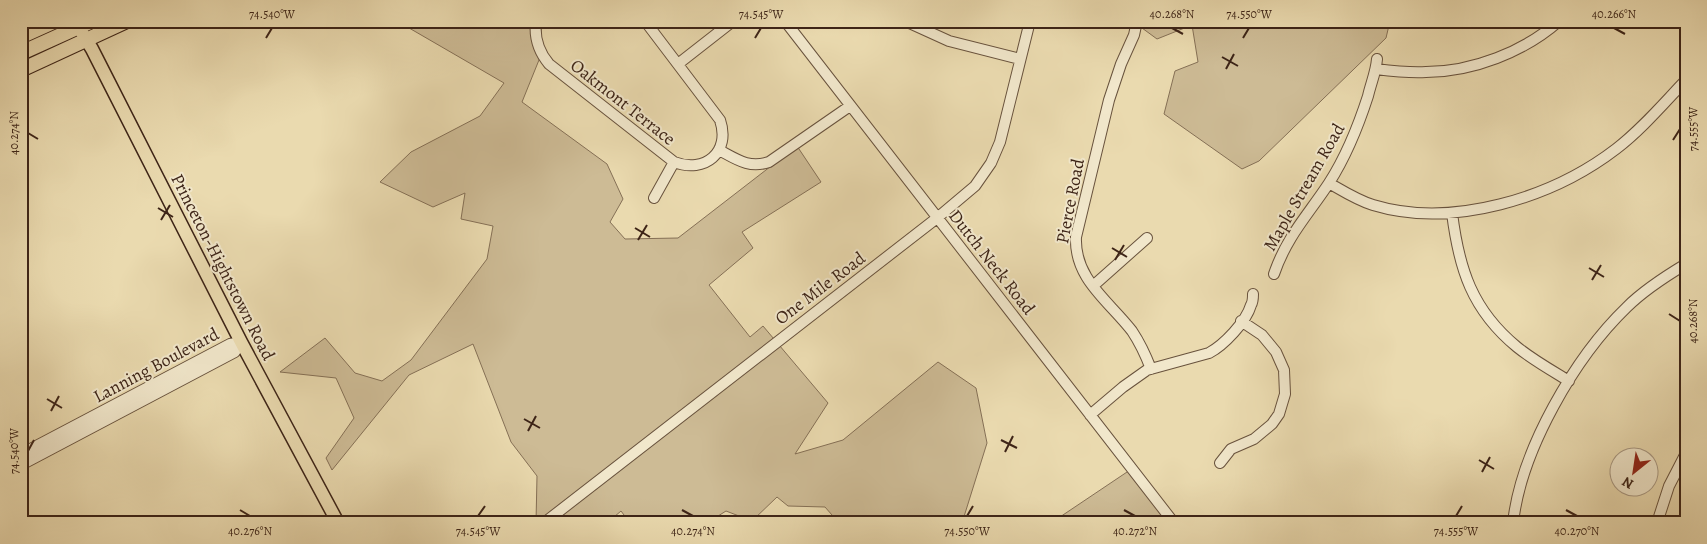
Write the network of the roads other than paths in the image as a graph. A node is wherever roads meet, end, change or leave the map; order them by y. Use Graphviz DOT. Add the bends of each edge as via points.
graph roads {
  1 [pos="92,21"];
  2 [pos="127,21"];
  3 [pos="536,21"];
  4 [pos="645,21"];
  5 [pos="733,21"];
  6 [pos="785,21"];
  7 [pos="905,21"];
  8 [pos="1030,21"];
  9 [pos="1137,21"];
  10 [pos="1559,21"];
  11 [pos="77,24"];
  12 [pos="86,40"];
  13 [pos="21,53"];
  14 [pos="1020,59"];
  15 [pos="678,64"];
  16 [pos="21,70"];
  17 [pos="1686,80"];
  18 [pos="850,106"];
  19 [pos="719,150"];
  20 [pos="674,162"];
  21 [pos="1329,183"];
  22 [pos="654,198"];
  23 [pos="1452,212"];
  24 [pos="937,218"];
  25 [pos="1147,238"];
  26 [pos="1686,264"];
  27 [pos="1274,274"];
  28 [pos="1093,286"];
  29 [pos="1253,294"];
  30 [pos="1241,321"];
  31 [pos="241,342"];
  32 [pos="1151,369"];
  33 [pos="1568,381"];
  34 [pos="1090,415"];
  35 [pos="1686,453"];
  36 [pos="21,454"];
  37 [pos="1220,463"];
  38 [pos="21,465"];
  39 [pos="338,523"];
  40 [pos="544,523"];
  41 [pos="1174,523"];
  42 [pos="1513,523"];
  43 [pos="1657,523"];
  1 -- 11 [label="highway"];
  2 -- 12 [label="highway"];
  3 -- 20 [label="street, Oakmont Terrace" via="538,49 549,64"];
  4 -- 15 [label="street"];
  5 -- 15 [label="street"];
  6 -- 18 [label="street, Dutch Neck Road"];
  7 -- 14 [label="street" via="949,41"];
  8 -- 14 [label="street, One Mile Road"];
  9 -- 28 [label="street, Pierce Road" via="1109,100 1076,237 1078,262"];
  10 -- 21 [label="street, Maple Stream Road" via="1534,40 1472,66 1427,72 1376,64 1358,128"];
  11 -- 12 [label="main road, Princeton-Hightstown Road"];
  11 -- 13 [label="highway"];
  12 -- 16 [label="highway"];
  12 -- 31 [label="main road, Princeton-Hightstown Road"];
  14 -- 24 [label="street, One Mile Road" via="992,163 975,186"];
  15 -- 19 [label="street" via="720,120 723,137"];
  17 -- 23 [label="street" via="1633,135 1578,174 1517,200"];
  18 -- 19 [label="street" via="762,165 744,163"];
  18 -- 24 [label="street, Dutch Neck Road"];
  19 -- 20 [label="street, Oakmont Terrace" via="702,164 687,166"];
  20 -- 22 [label="street"];
  21 -- 23 [label="street" via="1359,200 1387,209"];
  21 -- 27 [label="street, Maple Stream Road" via="1286,245"];
  23 -- 33 [label="street" via="1459,259 1478,304 1518,348"];
  24 -- 34 [label="street, Dutch Neck Road"];
  24 -- 40 [label="street, One Mile Road"];
  25 -- 28 [label="street"];
  26 -- 33 [label="street" via="1628,306"];
  28 -- 32 [label="street, Pierce Road" via="1131,330"];
  29 -- 30 [label="street" via="1252,305"];
  30 -- 32 [label="street" via="1217,349"];
  30 -- 37 [label="street" via="1262,335 1276,352 1284,370 1285,394 1272,424 1254,439 1231,450"];
  31 -- 36 [label="street, Lanning Boulevard" via="230,344"];
  31 -- 38 [label="street, Lanning Boulevard" via="235,352"];
  31 -- 39 [label="main road, Princeton-Hightstown Road"];
  32 -- 34 [label="street"];
  33 -- 42 [label="street" via="1530,458"];
  34 -- 41 [label="street, Dutch Neck Road"];
  35 -- 43 [label="street" via="1669,486"];
}
